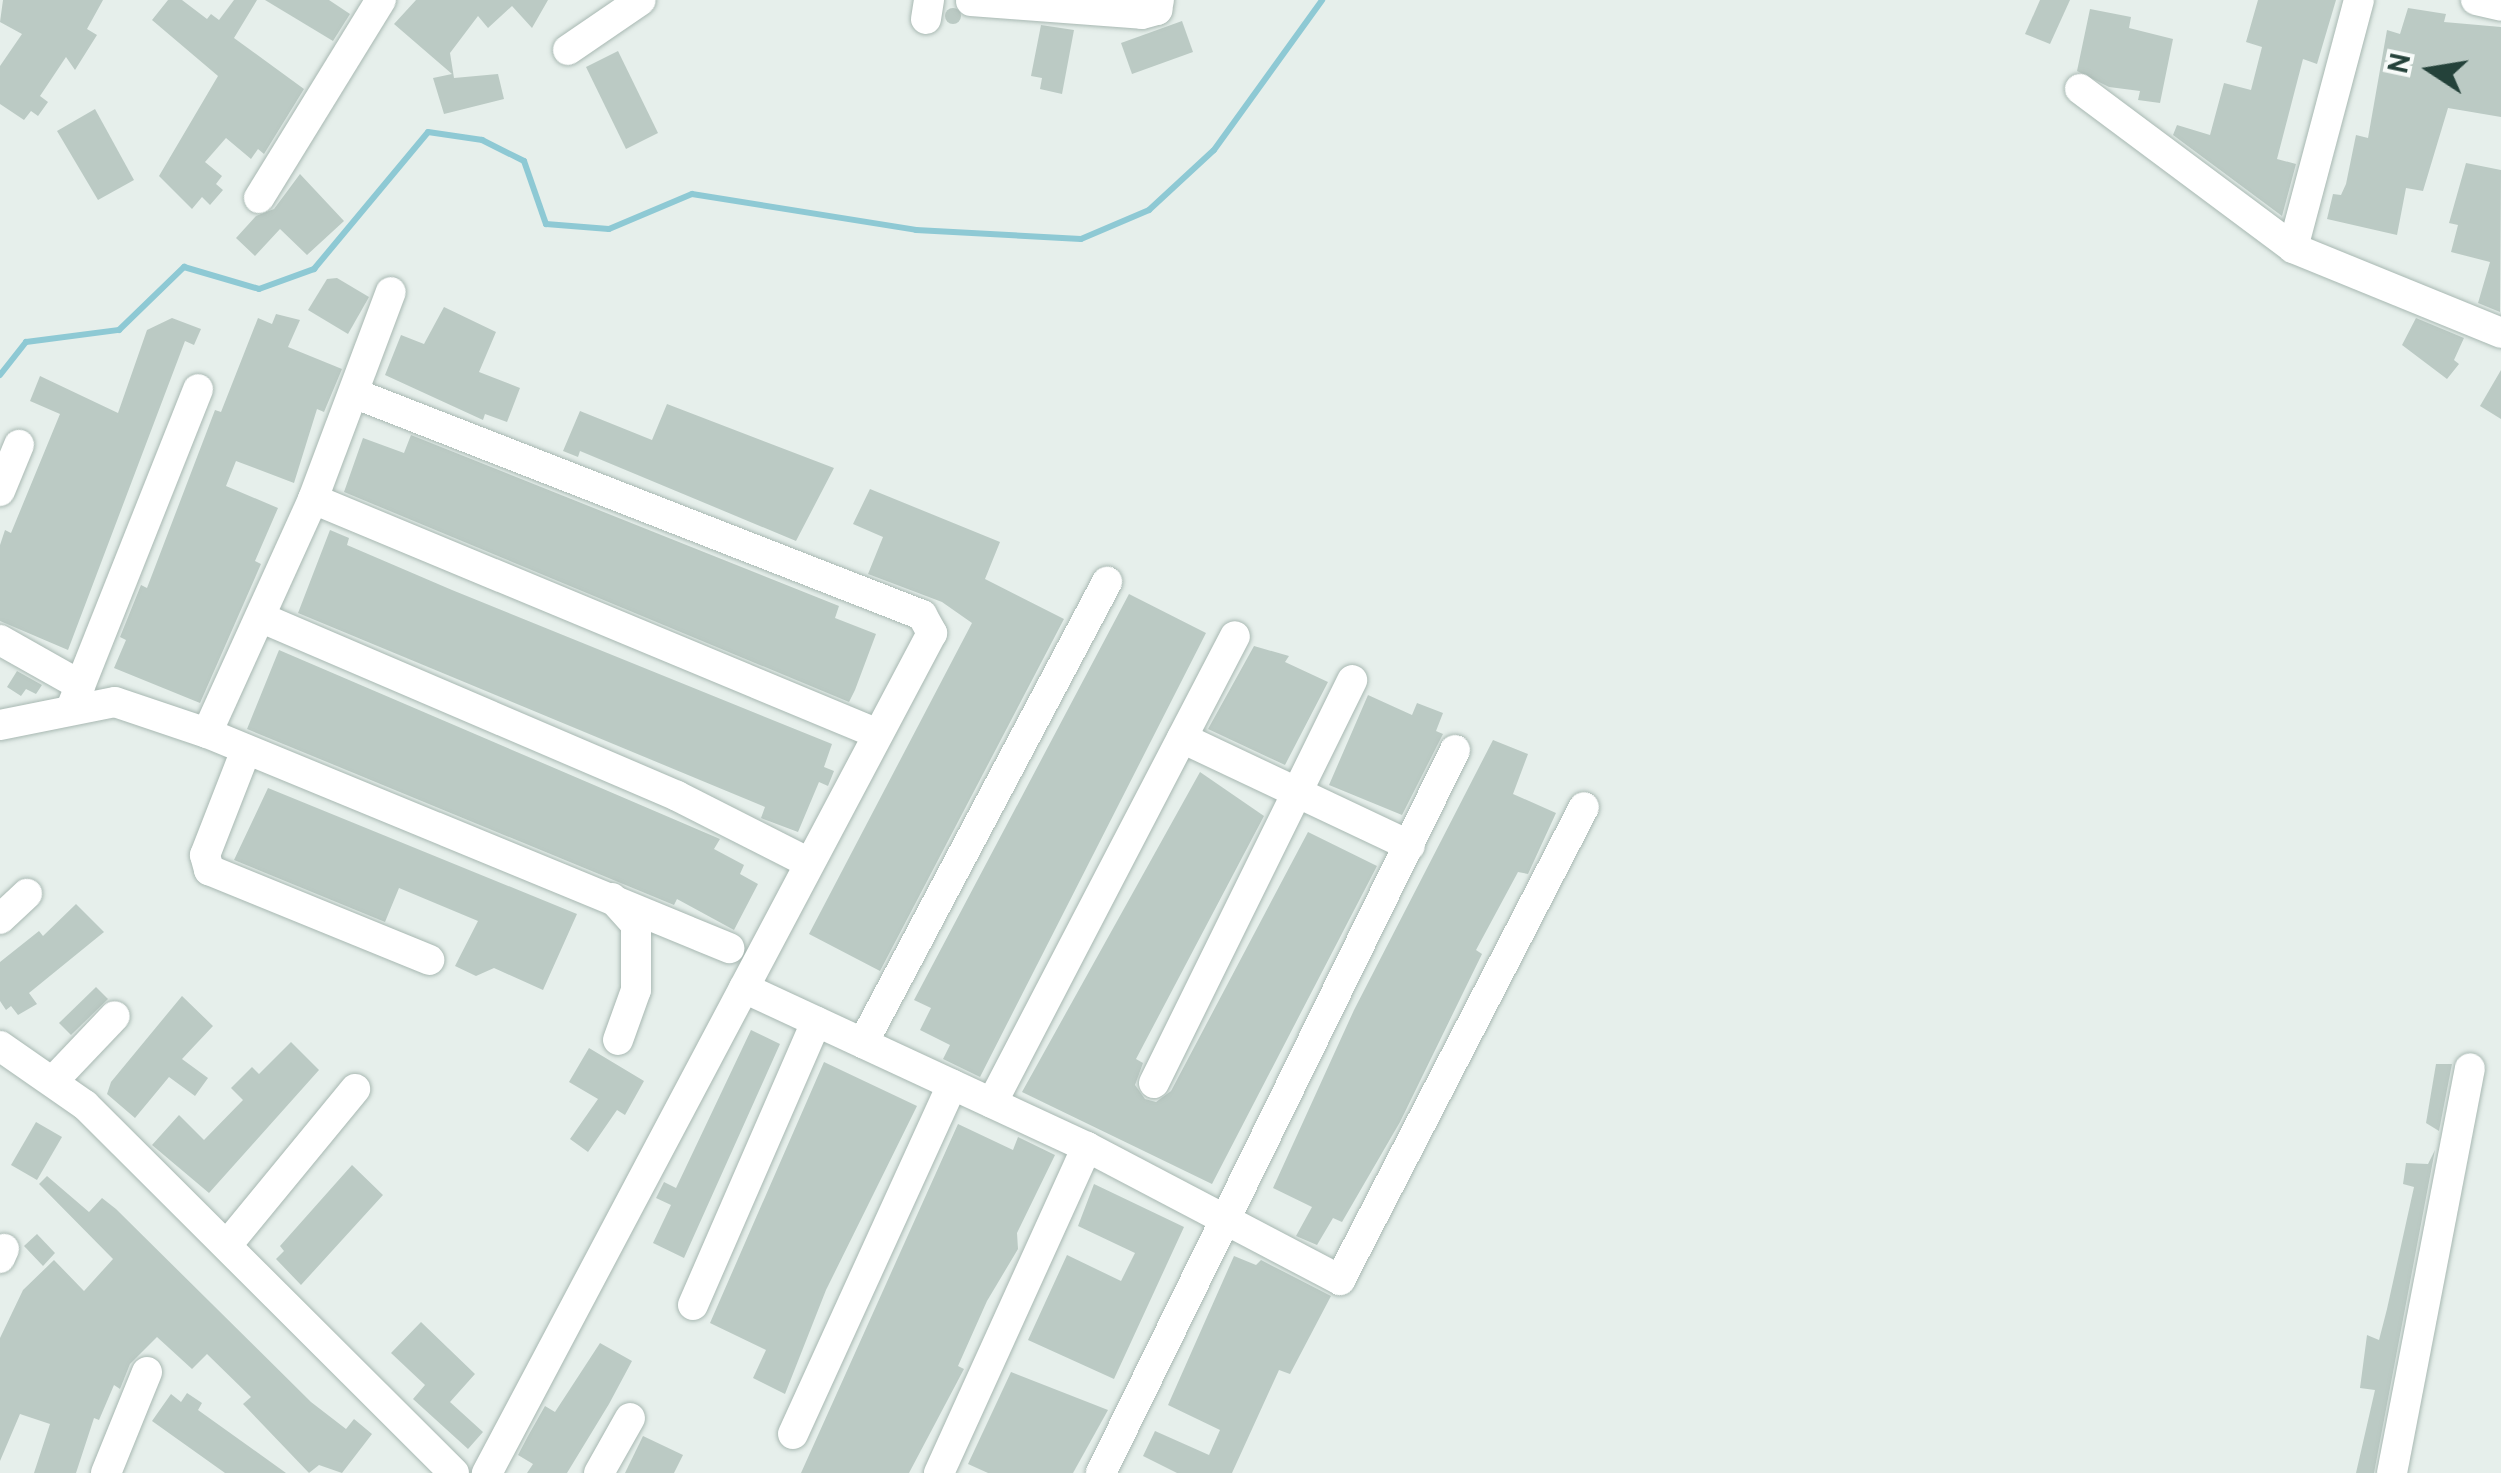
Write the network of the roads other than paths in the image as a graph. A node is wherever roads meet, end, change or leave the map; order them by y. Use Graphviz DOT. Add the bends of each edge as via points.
graph roads {
  1 [pos="381,0"];
  2 [pos="641,0"];
  3 [pos="1159,0"];
  4 [pos="2359,0"];
  5 [pos="2476,0"];
  6 [pos="971,1"];
  7 [pos="2501,6"];
  8 [pos="568,50"];
  9 [pos="2080,89"];
  10 [pos="259,198"];
  11 [pos="2293,248"];
  12 [pos="392,292"];
  13 [pos="2501,333"];
  14 [pos="198,388"];
  15 [pos="356,394"];
  16 [pos="18,444"];
  17 [pos="0,492"];
  18 [pos="313,499"];
  19 [pos="1106,582"];
  20 [pos="262,618"];
  21 [pos="1235,636"];
  22 [pos="0,640"];
  23 [pos="1352,680"];
  24 [pos="76,696"];
  25 [pos="0,725"];
  26 [pos="207,733"];
  27 [pos="878,734"];
  28 [pos="1182,738"];
  29 [pos="246,750"];
  30 [pos="1455,750"];
  31 [pos="1299,793"];
  32 [pos="1584,807"];
  33 [pos="1410,846"];
  34 [pos="809,863"];
  35 [pos="27,894"];
  36 [pos="610,896"];
  37 [pos="0,919"];
  38 [pos="730,948"];
  39 [pos="429,960"];
  40 [pos="744,988"];
  41 [pos="114,1016"];
  42 [pos="816,1022"];
  43 [pos="618,1040"];
  44 [pos="863,1043"];
  45 [pos="0,1046"];
  46 [pos="2470,1068"];
  47 [pos="54,1080"];
  48 [pos="1154,1083"];
  49 [pos="952,1085"];
  50 [pos="354,1090"];
  51 [pos="992,1103"];
  52 [pos="1087,1147"];
  53 [pos="1224,1219"];
  54 [pos="227,1246"];
  55 [pos="693,1305"];
  56 [pos="147,1372"];
  57 [pos="630,1418"];
  58 [pos="793,1434"];
  59 [pos="106,1473"];
  60 [pos="454,1473"];
  61 [pos="487,1473"];
  62 [pos="599,1473"];
  63 [pos="940,1473"];
  64 [pos="1101,1473"];
  65 [pos="2392,1473"];
  1 -- 10 [label="street"];
  2 -- 8 [label="street"];
  3 -- 6 [label="street" via="1157,10 1142,14"];
  4 -- 11 [label="street"];
  5 -- 7 [label="street"];
  9 -- 11 [label="street"];
  11 -- 13 [label="street"];
  12 -- 15 [label="street"];
  14 -- 24 [label="street"];
  15 -- 18 [label="street"];
  15 -- 27 [label="street" via="922,616 932,632"];
  16 -- 17 [label="street"];
  18 -- 20 [label="street"];
  18 -- 27 [label="street"];
  19 -- 44 [label="street"];
  20 -- 26 [label="street"];
  20 -- 34 [label="street" via="678,796"];
  21 -- 28 [label="street"];
  22 -- 24 [label="street"];
  23 -- 31 [label="street"];
  24 -- 25 [label="street"];
  24 -- 26 [label="street"];
  26 -- 29 [label="street"];
  27 -- 34 [label="street"];
  28 -- 31 [label="street"];
  28 -- 51 [label="street"];
  29 -- 36 [label="street"];
  29 -- 39 [label="street" via="205,855 209,870"];
  30 -- 33 [label="street"];
  31 -- 33 [label="street"];
  31 -- 48 [label="street"];
  32 -- 53 [label="street" via="1340,1280"];
  33 -- 53 [label="street"];
  34 -- 40 [label="street"];
  35 -- 37 [label="street"];
  36 -- 38 [label="street"];
  36 -- 43 [label="street" via="636,926 636,990"];
  40 -- 42 [label="street"];
  40 -- 61 [label="street"];
  41 -- 47 [label="street"];
  42 -- 44 [label="street"];
  42 -- 55 [label="street"];
  44 -- 49 [label="street"];
  45 -- 47 [label="street"];
  46 -- 65 [label="street"];
  47 -- 54 [label="street"];
  49 -- 51 [label="street"];
  49 -- 58 [label="street"];
  50 -- 54 [label="street"];
  51 -- 52 [label="street"];
  52 -- 53 [label="street"];
  52 -- 63 [label="street"];
  53 -- 64 [label="street"];
  54 -- 60 [label="street"];
  56 -- 59 [label="street"];
  57 -- 62 [label="street"];
}
